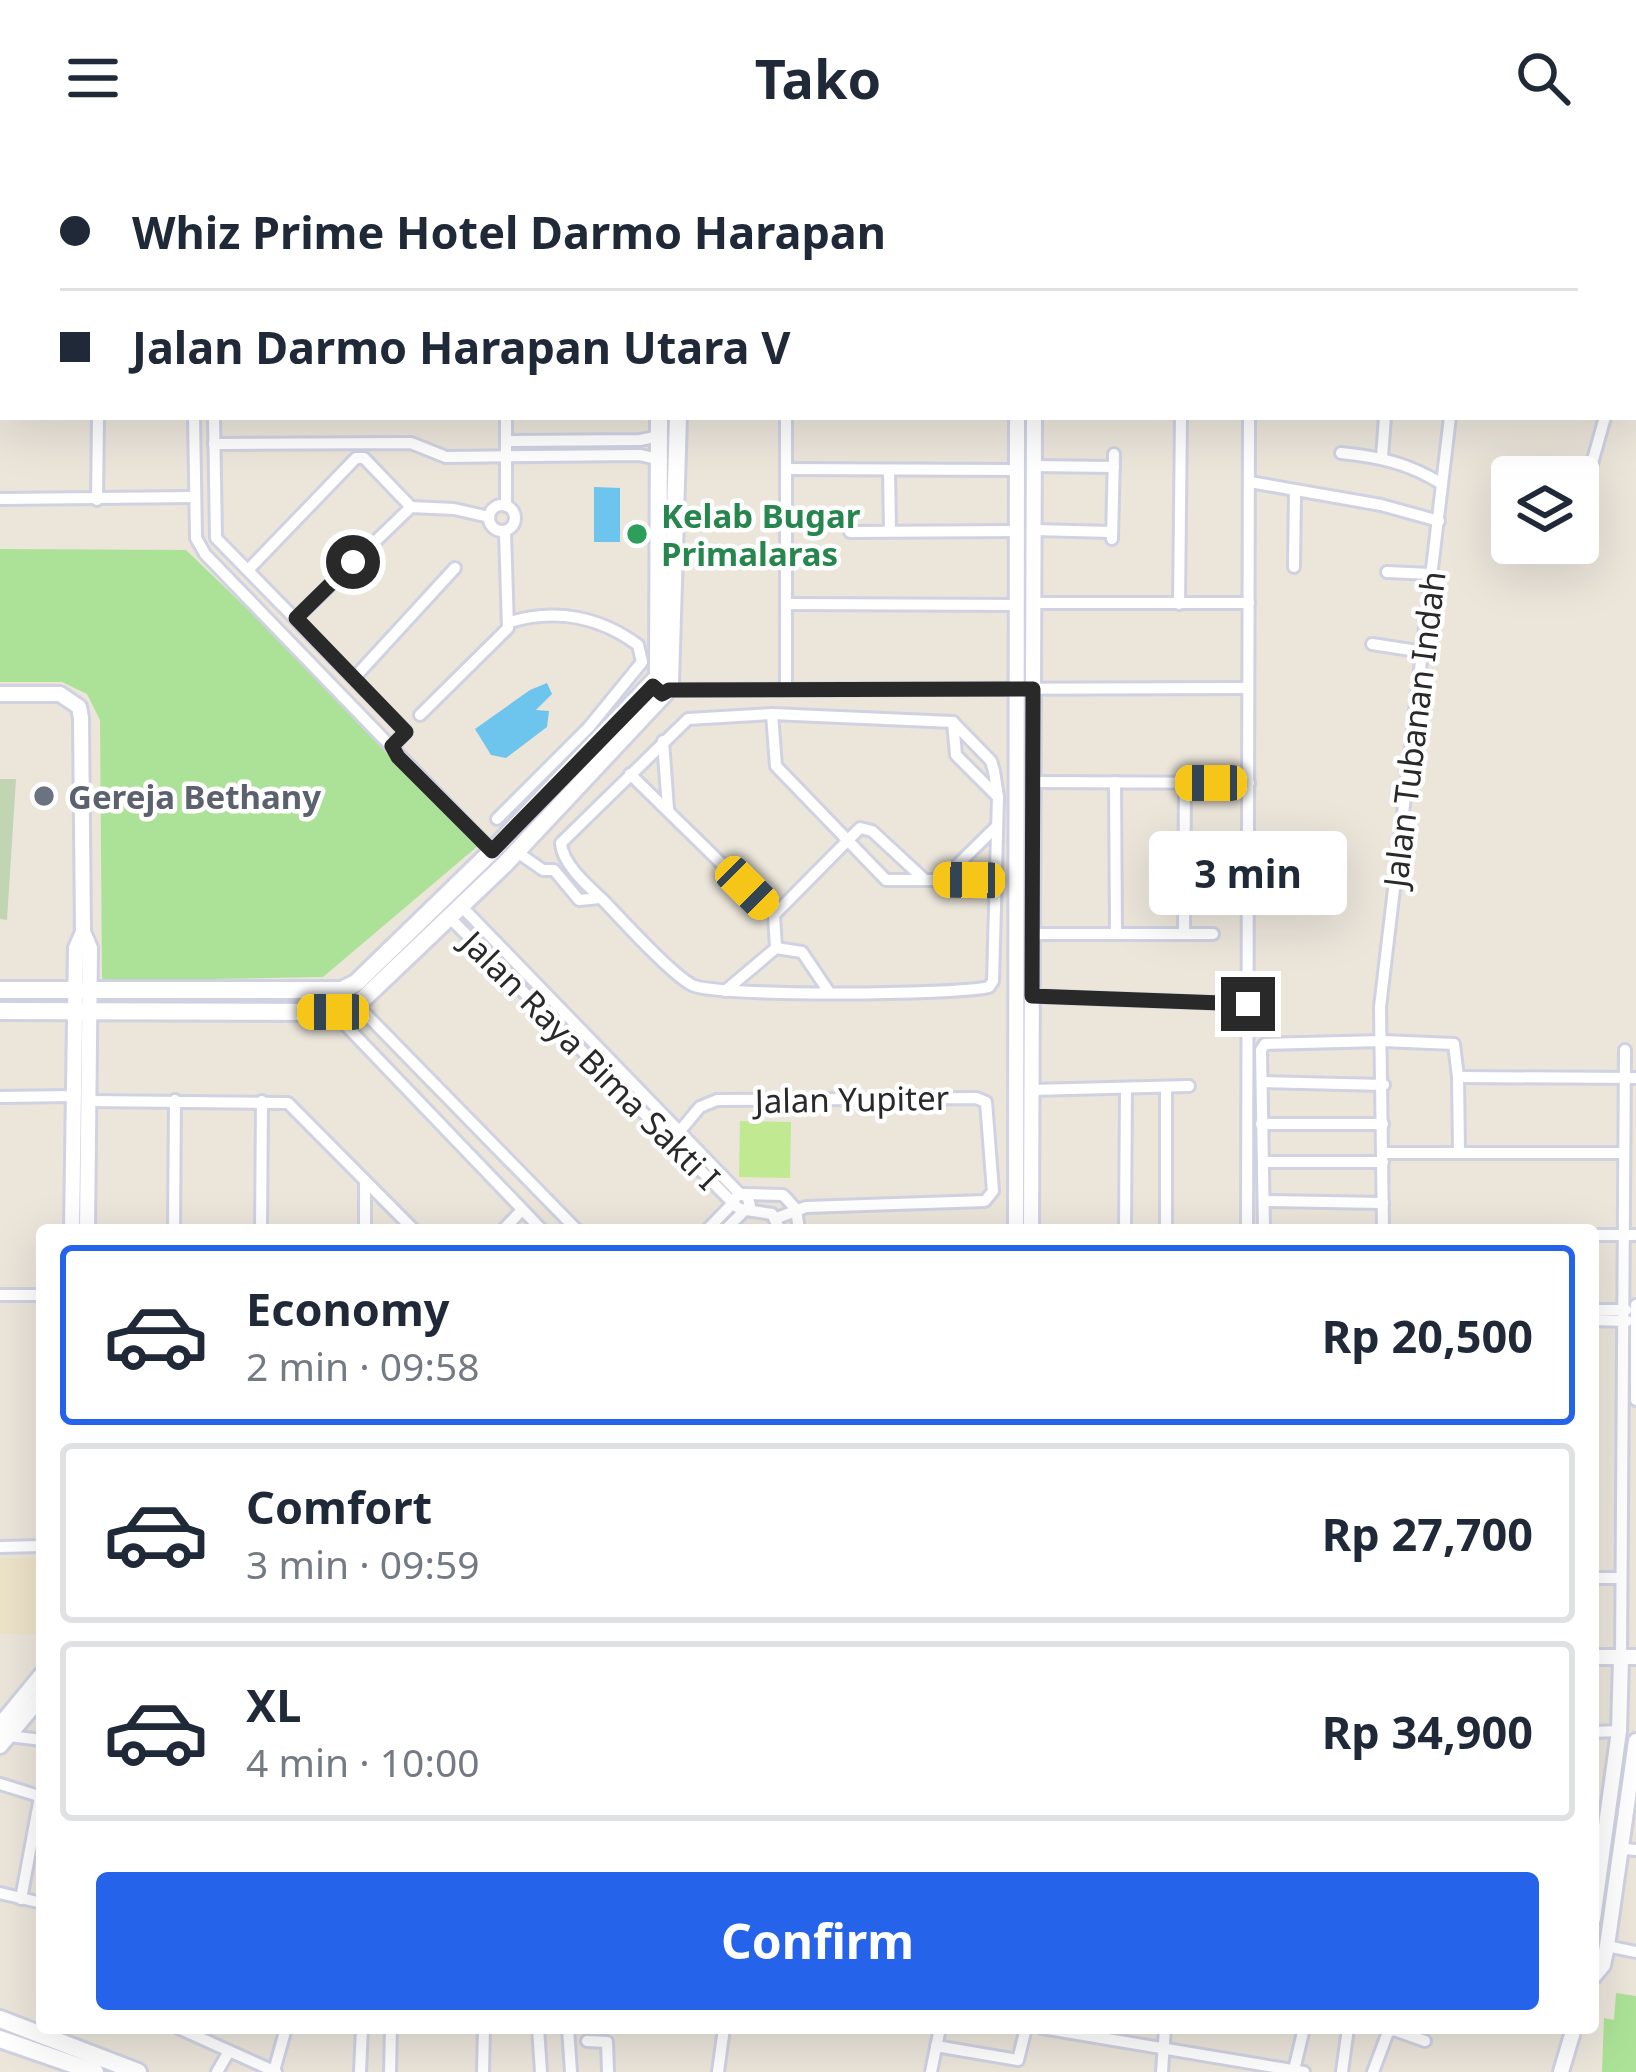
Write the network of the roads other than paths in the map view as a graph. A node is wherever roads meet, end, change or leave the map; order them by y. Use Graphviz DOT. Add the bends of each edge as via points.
graph roads {
  1 [pos="98,420"];
  2 [pos="194,420"];
  3 [pos="214,420"];
  4 [pos="506,420"];
  5 [pos="676,420"];
  6 [pos="786,420"];
  7 [pos="1018,420"];
  8 [pos="1034,420"];
  9 [pos="1181,420"];
  10 [pos="1250,420"];
  11 [pos="1385,420"];
  12 [pos="1450,420"];
  13 [pos="1604,420"];
  14 [pos="653,431"];
  15 [pos="506,441"];
  16 [pos="214,444"];
  17 [pos="1341,453"];
  18 [pos="1594,456"];
  19 [pos="1382,457"];
  20 [pos="658,458"];
  21 [pos="506,459"];
  22 [pos="1034,466"];
  23 [pos="786,469"];
  24 [pos="889,470"];
  25 [pos="1017,470"];
  26 [pos="1250,482"];
  27 [pos="1442,484"];
  28 [pos="1295,492"];
  29 [pos="195,497"];
  30 [pos="0,499"];
  31 [pos="97,500"];
  32 [pos="506,506"];
  33 [pos="411,507"];
  34 [pos="489,517"];
  35 [pos="1439,521"];
  36 [pos="1034,530"];
  37 [pos="1017,531"];
  38 [pos="214,532"];
  39 [pos="505,532"];
  40 [pos="850,532"];
  41 [pos="890,532"];
  42 [pos="196,538"];
  43 [pos="223,545"];
  44 [pos="205,554"];
  45 [pos="1294,567"];
  46 [pos="454,568"];
  47 [pos="248,570"];
  48 [pos="1387,572"];
  49 [pos="1432,574"];
  50 [pos="1034,603"];
  51 [pos="1249,603"];
  52 [pos="786,604"];
  53 [pos="1179,604"];
  54 [pos="1017,605"];
  55 [pos="296,618"];
  56 [pos="509,622"];
  57 [pos="1372,644"];
  58 [pos="1424,652"];
  59 [pos="355,676"];
  60 [pos="663,686"];
  61 [pos="1248,688"];
  62 [pos="786,689"];
  63 [pos="1025,689"];
  64 [pos="0,694"];
  65 [pos="772,714"];
  66 [pos="421,715"];
  67 [pos="953,722"];
  68 [pos="663,741"];
  69 [pos="392,746"];
  70 [pos="630,774"];
  71 [pos="1033,782"];
  72 [pos="1114,782"];
  73 [pos="1185,783"];
  74 [pos="1249,783"];
  75 [pos="998,797"];
  76 [pos="668,809"];
  77 [pos="497,819"];
  78 [pos="996,827"];
  79 [pos="846,840"];
  80 [pos="505,856"];
  81 [pos="567,861"];
  82 [pos="554,870"];
  83 [pos="943,879"];
  84 [pos="925,880"];
  85 [pos="995,880"];
  86 [pos="600,898"];
  87 [pos="456,912"];
  88 [pos="774,914"];
  89 [pos="487,934"];
  90 [pos="1032,934"];
  91 [pos="1116,934"];
  92 [pos="1184,934"];
  93 [pos="1213,934"];
  94 [pos="476,945"];
  95 [pos="776,948"];
  96 [pos="0,990"];
  97 [pos="725,991"];
  98 [pos="82,992"];
  99 [pos="830,992"];
  100 [pos="1015,996"];
  101 [pos="1032,996"];
  102 [pos="1248,1004"];
  103 [pos="356,1005"];
  104 [pos="0,1011"];
  105 [pos="82,1012"];
  106 [pos="333,1012"];
  107 [pos="1383,1041"];
  108 [pos="1625,1050"];
  109 [pos="1459,1077"];
  110 [pos="1629,1078"];
  111 [pos="1262,1082"];
  112 [pos="1384,1085"];
  113 [pos="1189,1086"];
  114 [pos="1166,1087"];
  115 [pos="1126,1088"];
  116 [pos="1031,1090"];
  117 [pos="0,1096"];
  118 [pos="81,1098"];
  119 [pos="176,1100"];
  120 [pos="262,1101"];
  121 [pos="1263,1123"];
  122 [pos="1384,1124"];
  123 [pos="1247,1125"];
  124 [pos="679,1132"];
  125 [pos="1459,1152"];
  126 [pos="1623,1153"];
  127 [pos="1383,1157"];
  128 [pos="1264,1162"];
  129 [pos="365,1181"];
  130 [pos="80,1191"];
  131 [pos="1264,1201"];
  132 [pos="739,1202"];
  133 [pos="1383,1203"];
  134 [pos="796,1208"];
  135 [pos="522,1210"];
  136 [pos="73,1224"];
  137 [pos="86,1224"];
  138 [pos="174,1224"];
  139 [pos="261,1224"];
  140 [pos="365,1224"];
  141 [pos="408,1224"];
  142 [pos="508,1224"];
  143 [pos="536,1224"];
  144 [pos="571,1224"];
  145 [pos="714,1224"];
  146 [pos="728,1224"];
  147 [pos="778,1224"];
  148 [pos="798,1224"];
  149 [pos="1016,1224"];
  150 [pos="1030,1224"];
  151 [pos="1125,1224"];
  152 [pos="1166,1224"];
  153 [pos="1247,1224"];
  154 [pos="1264,1224"];
  155 [pos="1383,1224"];
  156 [pos="1599,1234"];
  157 [pos="1629,1235"];
  158 [pos="0,1295"];
  159 [pos="36,1295"];
  160 [pos="1636,1308"];
  161 [pos="1599,1311"];
  162 [pos="1621,1316"];
  163 [pos="1599,1319"];
  164 [pos="1636,1321"];
  165 [pos="1636,1378"];
  166 [pos="1636,1400"];
  167 [pos="36,1546"];
  168 [pos="0,1547"];
  169 [pos="1599,1578"];
  170 [pos="1620,1578"];
  171 [pos="1628,1657"];
  172 [pos="36,1683"];
  173 [pos="36,1702"];
  174 [pos="1619,1731"];
  175 [pos="1599,1732"];
  176 [pos="1,1736"];
  177 [pos="36,1739"];
  178 [pos="1636,1741"];
  179 [pos="0,1784"];
  180 [pos="36,1795"];
  181 [pos="36,1821"];
  182 [pos="1599,1842"];
  183 [pos="1630,1850"];
  184 [pos="0,1893"];
  185 [pos="20,1899"];
  186 [pos="36,1903"];
  187 [pos="1607,1946"];
  188 [pos="1636,1952"];
  189 [pos="1599,1970"];
  190 [pos="0,2019"];
  191 [pos="36,2028"];
  192 [pos="190,2034"];
  193 [pos="284,2034"];
  194 [pos="362,2034"];
  195 [pos="391,2034"];
  196 [pos="484,2034"];
  197 [pos="538,2034"];
  198 [pos="568,2034"];
  199 [pos="723,2034"];
  200 [pos="939,2034"];
  201 [pos="1024,2034"];
  202 [pos="1075,2034"];
  203 [pos="1164,2034"];
  204 [pos="1303,2034"];
  205 [pos="1347,2034"];
  206 [pos="1387,2034"];
  207 [pos="1405,2034"];
  208 [pos="1572,2034"];
  209 [pos="66,2035"];
  210 [pos="0,2039"];
  211 [pos="586,2041"];
  212 [pos="1425,2041"];
  213 [pos="936,2046"];
  214 [pos="1163,2050"];
  215 [pos="228,2054"];
  216 [pos="1375,2067"];
  217 [pos="1299,2071"];
  218 [pos="95,2072"];
  219 [pos="138,2072"];
  220 [pos="218,2072"];
  221 [pos="275,2072"];
  222 [pos="360,2072"];
  223 [pos="390,2072"];
  224 [pos="483,2072"];
  225 [pos="541,2072"];
  226 [pos="571,2072"];
  227 [pos="608,2072"];
  228 [pos="718,2072"];
  229 [pos="931,2072"];
  230 [pos="1162,2072"];
  231 [pos="1342,2072"];
  232 [pos="1562,2072"];
  1 -- 31 [label="street"];
  2 -- 29 [label="street"];
  3 -- 16 [label="street"];
  4 -- 15 [label="street"];
  5 -- 20 [label="main road"];
  6 -- 23 [label="street"];
  7 -- 25 [label="street"];
  8 -- 22 [label="street"];
  9 -- 53 [label="street"];
  10 -- 26 [label="street"];
  11 -- 19 [label="street"];
  12 -- 27 [label="street, Jalan Tubanan Indah"];
  13 -- 18 [label="street"];
  14 -- 15 [label="street"];
  14 -- 20 [label="main road"];
  15 -- 21 [label="street"];
  16 -- 21 [label="street" via="411,443 446,457"];
  16 -- 38 [label="street"];
  17 -- 19 [label="street"];
  19 -- 27 [label="street"];
  20 -- 21 [label="street"];
  20 -- 60 [label="main road"];
  21 -- 32 [label="street"];
  22 -- 36 [label="street"];
  22 -- 36 [label="street" via="1114,461 1112,536"];
  23 -- 24 [label="street"];
  23 -- 52 [label="street"];
  24 -- 25 [label="street"];
  24 -- 41 [label="street"];
  25 -- 37 [label="street"];
  26 -- 28 [label="street"];
  26 -- 51 [label="street"];
  27 -- 35 [label="street, Jalan Tubanan Indah"];
  28 -- 35 [label="street"];
  28 -- 45 [label="street"];
  29 -- 31 [label="street"];
  29 -- 42 [label="street"];
  30 -- 31 [label="street"];
  32 -- 34 [label="street"];
  32 -- 39 [label="street" via="515,519"];
  33 -- 34 [label="street"];
  33 -- 47 [label="street" via="356,458"];
  33 -- 55 [label="street"];
  34 -- 39 [label="street"];
  35 -- 49 [label="street, Jalan Tubanan Indah"];
  36 -- 50 [label="street"];
  37 -- 41 [label="street"];
  37 -- 54 [label="street"];
  38 -- 42 [label="street"];
  38 -- 43 [label="street"];
  39 -- 56 [label="street"];
  40 -- 41 [label="street"];
  42 -- 44 [label="street"];
  43 -- 44 [label="street"];
  43 -- 47 [label="street"];
  44 -- 69 [label="street"];
  46 -- 59 [label="street"];
  47 -- 55 [label="street"];
  48 -- 49 [label="street"];
  49 -- 58 [label="street, Jalan Tubanan Indah"];
  50 -- 53 [label="street"];
  50 -- 63 [label="street"];
  51 -- 53 [label="street"];
  51 -- 61 [label="street"];
  52 -- 54 [label="street"];
  52 -- 62 [label="street"];
  54 -- 63 [label="street"];
  55 -- 59 [label="street"];
  56 -- 66 [label="street"];
  56 -- 77 [label="street" via="572,615 593,621 638,645 642,662"];
  57 -- 58 [label="street"];
  58 -- 107 [label="street, Jalan Tubanan Indah" via="1380,1007"];
  59 -- 69 [label="street" via="406,732"];
  60 -- 62 [label="street"];
  60 -- 80 [label="main road"];
  61 -- 63 [label="street"];
  61 -- 74 [label="street"];
  62 -- 63 [label="street"];
  63 -- 71 [label="street"];
  63 -- 100 [label="street"];
  64 -- 98 [label="street" via="60,694 79,707 83,932 90,948"];
  65 -- 67 [label="street"];
  65 -- 68 [label="street" via="694,717"];
  65 -- 79 [label="street" via="776,766"];
  67 -- 75 [label="street" via="991,761"];
  67 -- 75 [label="street" via="958,760"];
  68 -- 70 [label="street"];
  68 -- 76 [label="street"];
  69 -- 80 [label="street"];
  70 -- 76 [label="street"];
  70 -- 81 [label="street" via="560,843"];
  71 -- 72 [label="street"];
  71 -- 90 [label="street"];
  72 -- 73 [label="street"];
  72 -- 91 [label="street"];
  73 -- 74 [label="street"];
  73 -- 92 [label="street"];
  74 -- 102 [label="street"];
  75 -- 78 [label="street"];
  76 -- 88 [label="street"];
  78 -- 83 [label="street"];
  78 -- 85 [label="street"];
  79 -- 84 [label="street" via="886,880"];
  79 -- 84 [label="street" via="866,828"];
  79 -- 88 [label="street"];
  80 -- 82 [label="street"];
  80 -- 87 [label="main road"];
  80 -- 98 [label="main road" via="342,990"];
  81 -- 82 [label="street"];
  81 -- 86 [label="street"];
  82 -- 86 [label="street" via="579,900"];
  83 -- 84 [label="street"];
  83 -- 85 [label="street"];
  85 -- 99 [label="street" via="989,987"];
  86 -- 97 [label="street" via="688,982"];
  87 -- 89 [label="street, Jalan Raya Bima Sakti I"];
  87 -- 94 [label="street, Jalan Raya Bima Sakti I"];
  87 -- 103 [label="main road"];
  88 -- 95 [label="street"];
  89 -- 94 [label="street"];
  89 -- 124 [label="street, Jalan Raya Bima Sakti I"];
  90 -- 91 [label="street"];
  90 -- 101 [label="street"];
  91 -- 92 [label="street"];
  92 -- 93 [label="street"];
  94 -- 132 [label="street, Jalan Raya Bima Sakti I"];
  95 -- 97 [label="street"];
  95 -- 99 [label="street" via="802,952"];
  96 -- 98 [label="main road"];
  97 -- 99 [label="street"];
  98 -- 105 [label="street"];
  100 -- 101 [label="street"];
  100 -- 149 [label="street"];
  101 -- 102 [label="street"];
  101 -- 116 [label="street"];
  102 -- 123 [label="street"];
  103 -- 106 [label="main road"];
  103 -- 144 [label="street"];
  104 -- 105 [label="main road"];
  105 -- 106 [label="main road"];
  105 -- 118 [label="street"];
  106 -- 135 [label="street"];
  107 -- 109 [label="street" via="1448,1042"];
  107 -- 111 [label="street" via="1262,1046"];
  107 -- 112 [label="street, Jalan Tubanan Indah"];
  108 -- 110 [label="street"];
  109 -- 110 [label="street"];
  109 -- 125 [label="street"];
  110 -- 126 [label="street"];
  111 -- 112 [label="street"];
  111 -- 121 [label="street"];
  112 -- 122 [label="street, Jalan Tubanan Indah"];
  113 -- 114 [label="street"];
  114 -- 115 [label="street"];
  114 -- 152 [label="street"];
  115 -- 116 [label="street"];
  115 -- 151 [label="street"];
  116 -- 150 [label="street"];
  117 -- 118 [label="street"];
  118 -- 119 [label="street"];
  118 -- 130 [label="street"];
  119 -- 120 [label="street"];
  119 -- 138 [label="street"];
  120 -- 129 [label="street" via="295,1106"];
  120 -- 139 [label="street"];
  121 -- 122 [label="street"];
  121 -- 123 [label="street"];
  121 -- 128 [label="street"];
  122 -- 127 [label="street, Jalan Tubanan Indah"];
  123 -- 153 [label="street"];
  124 -- 132 [label="street, Jalan Raya Bima Sakti I"];
  124 -- 134 [label="street, Jalan Yupiter" via="717,1100 976,1098 988,1108 993,1191 980,1203"];
  125 -- 126 [label="street"];
  125 -- 127 [label="street"];
  126 -- 157 [label="street"];
  127 -- 128 [label="street"];
  127 -- 133 [label="street, Jalan Tubanan Indah"];
  128 -- 131 [label="street"];
  129 -- 140 [label="street"];
  129 -- 141 [label="street"];
  130 -- 136 [label="street"];
  130 -- 137 [label="street"];
  131 -- 133 [label="street"];
  131 -- 154 [label="street"];
  132 -- 134 [label="street" via="783,1195"];
  132 -- 145 [label="street"];
  132 -- 146 [label="street"];
  132 -- 147 [label="street"];
  133 -- 155 [label="street, Jalan Tubanan Indah"];
  134 -- 147 [label="street"];
  134 -- 148 [label="street"];
  135 -- 142 [label="street"];
  135 -- 143 [label="street"];
  156 -- 157 [label="street"];
  157 -- 162 [label="street"];
  158 -- 159 [label="street"];
  160 -- 162 [label="street"];
  160 -- 164 [label="street"];
  161 -- 162 [label="street"];
  162 -- 163 [label="street"];
  162 -- 164 [label="street"];
  162 -- 170 [label="street"];
  164 -- 165 [label="street"];
  165 -- 166 [label="street"];
  167 -- 168 [label="street"];
  169 -- 170 [label="street"];
  170 -- 171 [label="street"];
  171 -- 174 [label="street"];
  172 -- 176 [label="street"];
  173 -- 176 [label="street"];
  174 -- 175 [label="street"];
  174 -- 182 [label="street"];
  176 -- 177 [label="street"];
  178 -- 183 [label="street"];
  179 -- 180 [label="street"];
  181 -- 185 [label="street"];
  183 -- 187 [label="street"];
  184 -- 185 [label="street"];
  185 -- 186 [label="street"];
  187 -- 188 [label="street"];
  187 -- 189 [label="street"];
  190 -- 191 [label="main road"];
  192 -- 215 [label="street"];
  193 -- 221 [label="street"];
  194 -- 222 [label="street"];
  195 -- 223 [label="street"];
  196 -- 224 [label="street"];
  197 -- 225 [label="street"];
  198 -- 226 [label="street"];
  199 -- 228 [label="street"];
  200 -- 213 [label="street"];
  201 -- 213 [label="street" via="1018,2060"];
  202 -- 214 [label="street"];
  203 -- 214 [label="street"];
  204 -- 217 [label="street"];
  205 -- 231 [label="street"];
  206 -- 216 [label="street"];
  207 -- 212 [label="street"];
  208 -- 232 [label="street"];
  209 -- 219 [label="main road"];
  210 -- 218 [label="main road"];
  211 -- 227 [label="street" via="607,2042"];
  213 -- 229 [label="street"];
  214 -- 217 [label="street"];
  214 -- 230 [label="street"];
  215 -- 220 [label="street"];
  215 -- 221 [label="street"];
}
